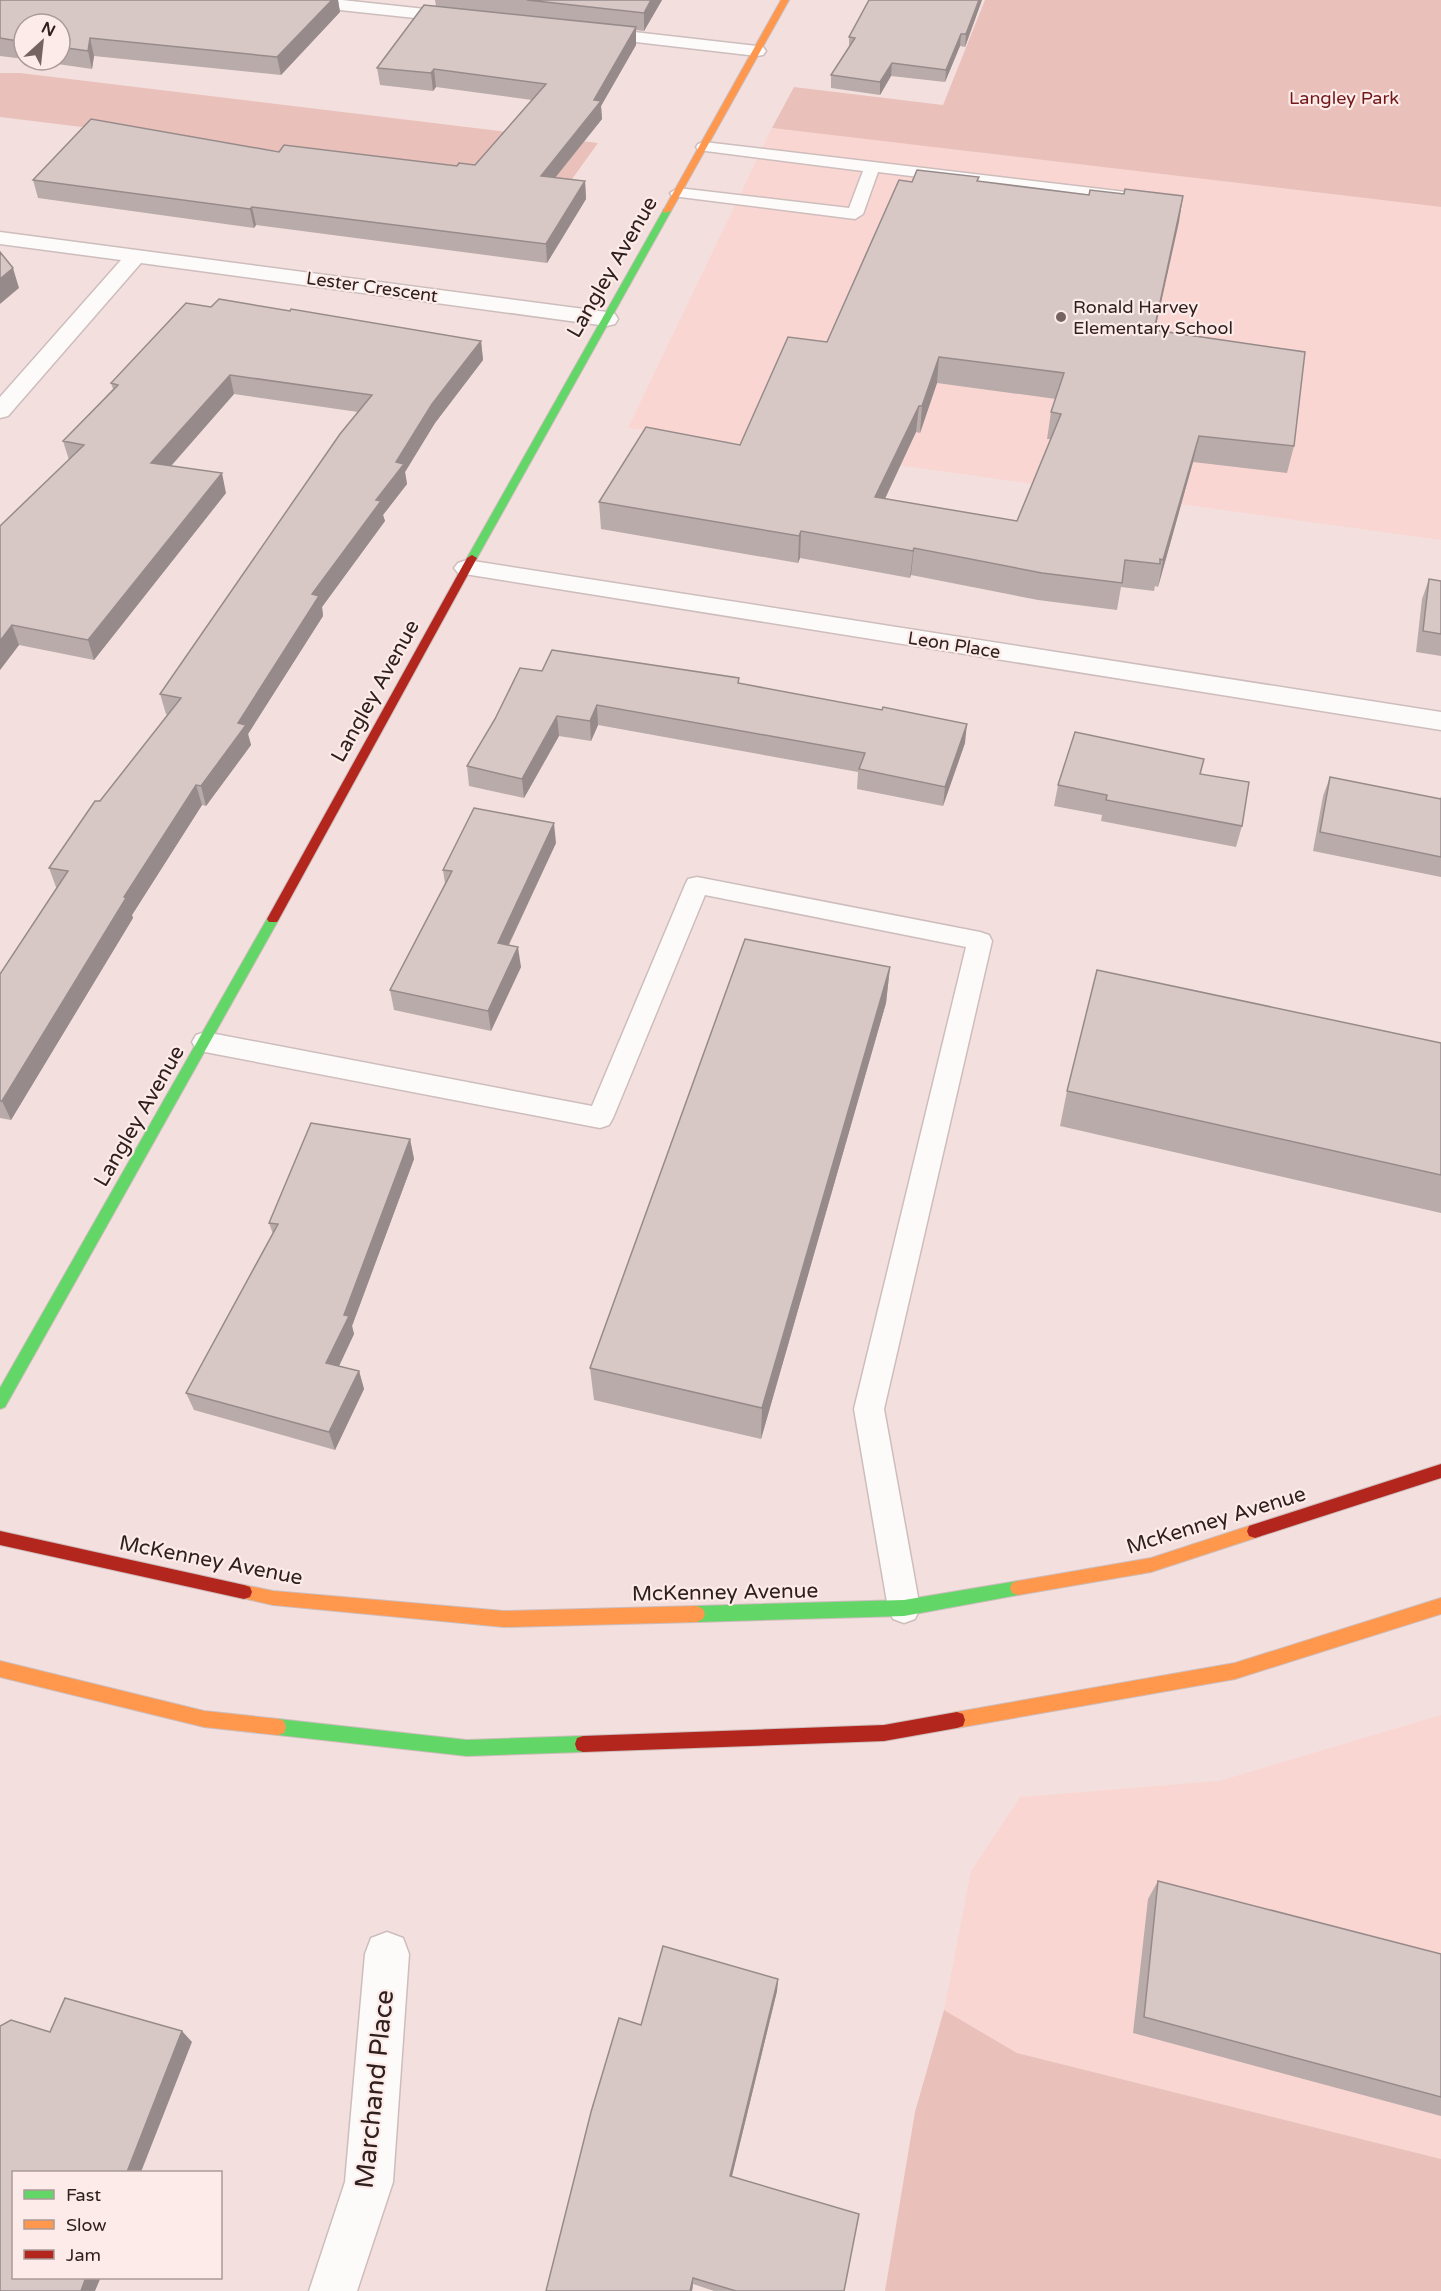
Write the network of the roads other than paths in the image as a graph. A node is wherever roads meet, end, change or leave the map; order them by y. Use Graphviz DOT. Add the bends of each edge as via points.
graph roads {
  1 [pos="293,0"];
  2 [pos="785,0"];
  3 [pos="482,20"];
  4 [pos="576,31"];
  5 [pos="757,51"];
  6 [pos="705,147"];
  7 [pos="872,167"];
  8 [pos="678,193"];
  9 [pos="1142,199"];
  10 [pos="0,238"];
  11 [pos="137,255"];
  12 [pos="607,319"];
  13 [pos="0,411"];
  14 [pos="467,568"];
  15 [pos="1441,721"];
  16 [pos="206,1042"];
  17 [pos="0,1402"];
  18 [pos="1441,1471"];
  19 [pos="0,1538"];
  20 [pos="1441,1606"];
  21 [pos="904,1608"];
  22 [pos="0,1669"];
  23 [pos="387,1954"];
  24 [pos="333,2291"];
  1 -- 3 [label="street"];
  2 -- 5 [label="street, Langley Avenue"];
  4 -- 5 [label="street"];
  5 -- 6 [label="street, Langley Avenue"];
  6 -- 7 [label="lane"];
  6 -- 8 [label="street, Langley Avenue"];
  7 -- 8 [label="lane" via="855,213"];
  7 -- 9 [label="lane"];
  8 -- 12 [label="street, Langley Avenue"];
  10 -- 11 [label="street, Lester Crescent"];
  11 -- 12 [label="street, Lester Crescent"];
  11 -- 13 [label="street"];
  12 -- 14 [label="street, Langley Avenue"];
  14 -- 15 [label="street, Leon Place"];
  14 -- 16 [label="street, Langley Avenue"];
  16 -- 17 [label="street, Langley Avenue"];
  16 -- 21 [label="lane" via="600,1118 697,885 980,941 869,1409"];
  18 -- 21 [label="street, McKenney Avenue" via="1151,1565"];
  19 -- 21 [label="street, McKenney Avenue" via="273,1598 504,1619"];
  20 -- 22 [label="street" via="1235,1671 884,1733 467,1748 204,1719"];
  23 -- 24 [label="street, Marchand Place" via="369,2182"];
}
